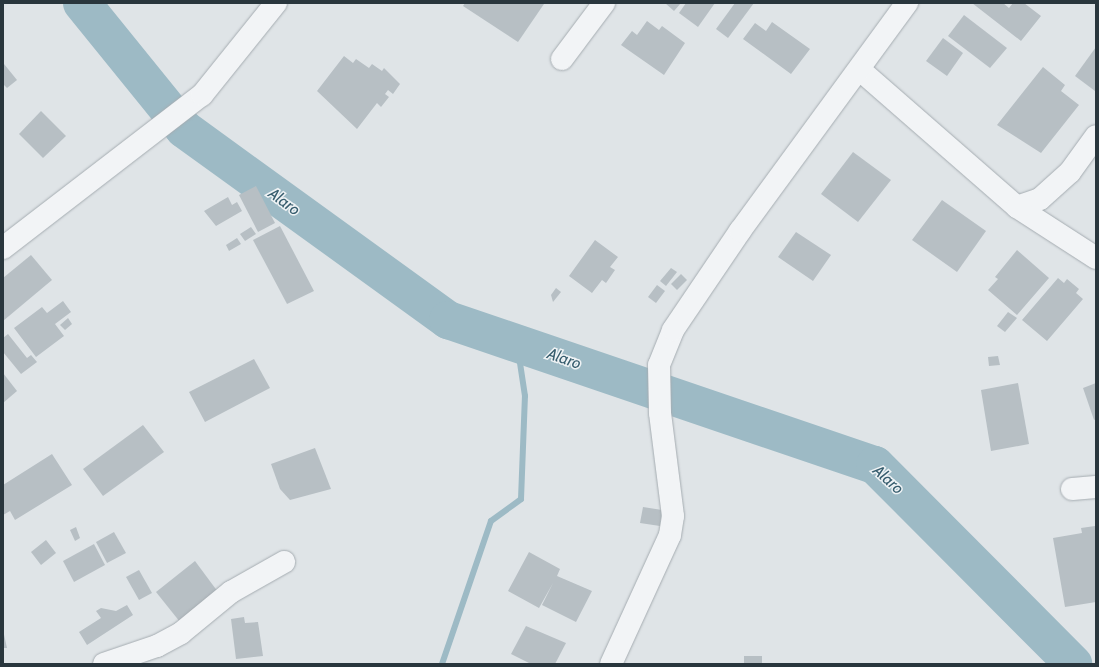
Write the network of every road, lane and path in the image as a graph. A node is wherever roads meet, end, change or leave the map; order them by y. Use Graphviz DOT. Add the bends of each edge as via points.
graph roads {
  1 [pos="276,3"];
  2 [pos="604,3"];
  3 [pos="907,3"];
  4 [pos="562,59"];
  5 [pos="860,70"];
  6 [pos="1096,136"];
  7 [pos="1017,207"];
  8 [pos="3,248"];
  9 [pos="1096,258"];
  10 [pos="1096,487"];
  11 [pos="1072,488"];
  12 [pos="284,562"];
  13 [pos="104,664"];
  14 [pos="610,664"];
  1 -- 8 [label="street" via="202,95"];
  2 -- 4 [label="street"];
  3 -- 5 [label="street"];
  5 -- 7 [label="street"];
  5 -- 14 [label="street" via="740,231 673,330 658,365 673,516 670,535"];
  6 -- 7 [label="street" via="1065,177 1040,199"];
  7 -- 9 [label="street"];
  10 -- 11 [label="street"];
  12 -- 13 [label="street" via="231,592 181,633 157,646"];
}
